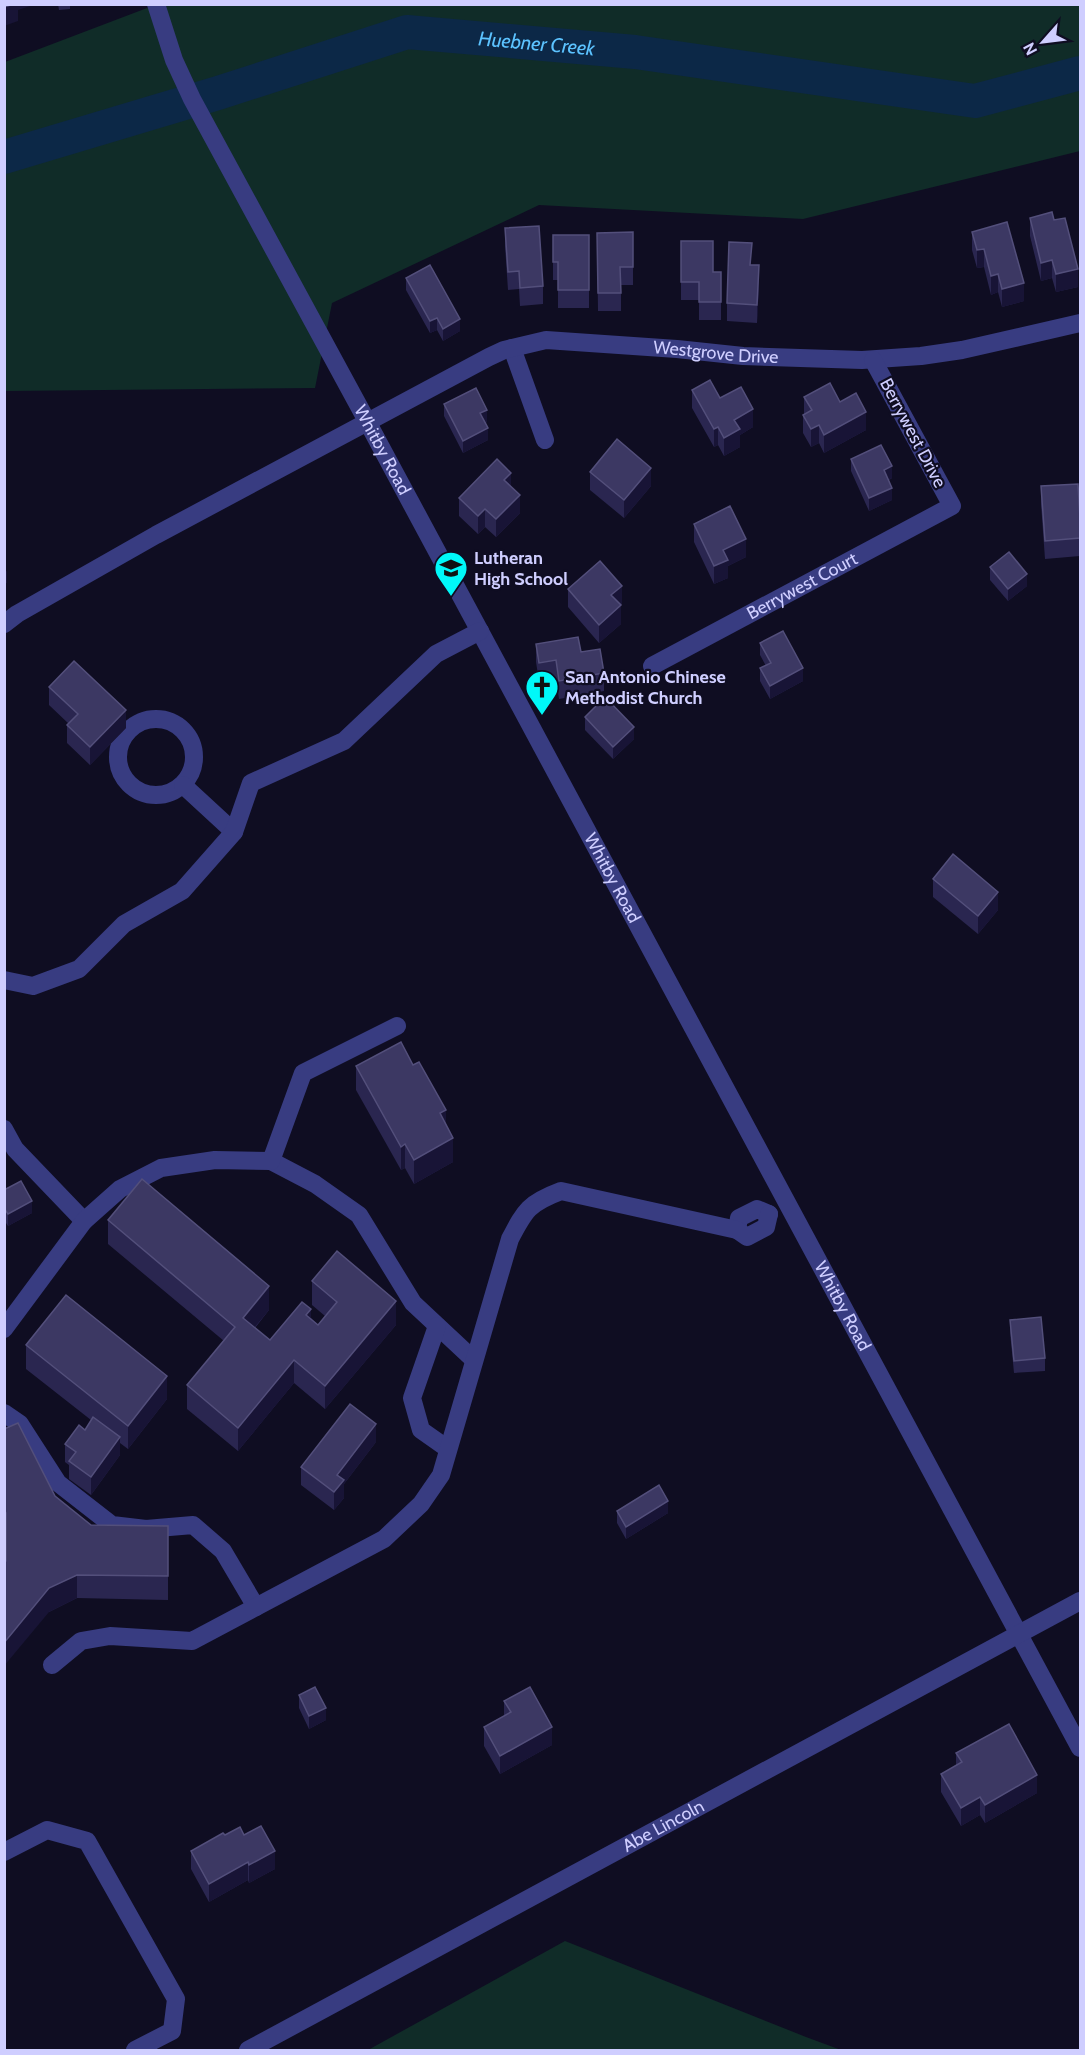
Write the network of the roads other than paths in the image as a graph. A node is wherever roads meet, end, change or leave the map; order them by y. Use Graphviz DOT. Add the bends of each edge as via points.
graph roads {
  1 [pos="156,4"];
  2 [pos="1080,322"];
  3 [pos="512,348"];
  4 [pos="873,360"];
  5 [pos="368,423"];
  6 [pos="545,440"];
  7 [pos="952,506"];
  8 [pos="4,624"];
  9 [pos="480,631"];
  10 [pos="652,666"];
  11 [pos="183,784"];
  12 [pos="234,832"];
  13 [pos="4,980"];
  14 [pos="397,1026"];
  15 [pos="4,1129"];
  16 [pos="272,1161"];
  17 [pos="789,1203"];
  18 [pos="84,1221"];
  19 [pos="437,1326"];
  20 [pos="4,1329"];
  21 [pos="474,1360"];
  22 [pos="4,1413"];
  23 [pos="448,1449"];
  24 [pos="1080,1601"];
  25 [pos="256,1607"];
  26 [pos="1019,1634"];
  27 [pos="52,1665"];
  28 [pos="1080,1748"];
  29 [pos="4,1852"];
  30 [pos="135,2050"];
  31 [pos="248,2050"];
  1 -- 5 [label="street, Whitby Road" via="174,60 192,99"];
  2 -- 4 [label="street, Westgrove Drive" via="962,350"];
  3 -- 4 [label="street, Westgrove Drive" via="546,340 743,356"];
  3 -- 5 [label="street, Westgrove Drive"];
  3 -- 6 [label="street"];
  4 -- 7 [label="street, Berrywest Drive"];
  5 -- 8 [label="street, Westgrove Drive" via="156,535"];
  5 -- 9 [label="street, Whitby Road"];
  7 -- 10 [label="street, Berrywest Court"];
  9 -- 12 [label="street" via="436,654 344,741 251,783"];
  9 -- 17 [label="street, Whitby Road"];
  11 -- 11 [label="street" via="194,761 188,736 178,726 154,719 131,728 118,749 121,773 128,783 148,795 172,792"];
  11 -- 12 [label="street"];
  12 -- 13 [label="street" via="182,891 124,924 79,969 33,986"];
  14 -- 16 [label="street" via="303,1073"];
  15 -- 18 [label="street" via="15,1149"];
  16 -- 18 [label="street" via="214,1160 161,1168 120,1189"];
  16 -- 19 [label="street" via="315,1184 359,1215 412,1303"];
  17 -- 21 [label="street" via="769,1214 757,1209 739,1218 737,1230 561,1191 539,1199 524,1213 510,1239"];
  17 -- 26 [label="street, Whitby Road"];
  18 -- 20 [label="street"];
  19 -- 21 [label="street"];
  19 -- 23 [label="street" via="412,1398 421,1430"];
  21 -- 23 [label="street"];
  22 -- 25 [label="street" via="20,1424 58,1483 112,1525 146,1529 193,1525 223,1551"];
  23 -- 25 [label="street" via="441,1475 421,1504 384,1539"];
  24 -- 26 [label="street, Abe Lincoln"];
  25 -- 27 [label="street" via="192,1641 111,1636 81,1641"];
  26 -- 28 [label="street, Whitby Road"];
  26 -- 31 [label="street, Abe Lincoln"];
  29 -- 30 [label="street" via="47,1830 87,1840 176,2000 172,2031"];
}
